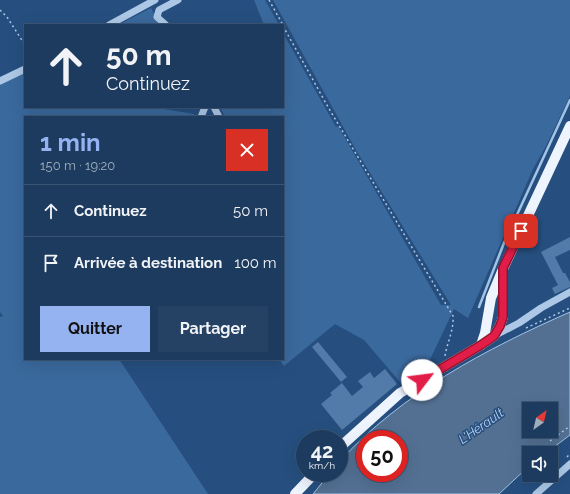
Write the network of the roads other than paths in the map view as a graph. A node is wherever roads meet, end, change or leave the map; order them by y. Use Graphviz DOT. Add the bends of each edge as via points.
graph roads {
  1 [pos="154,0"];
  2 [pos="178,0"];
  3 [pos="111,24"];
  4 [pos="165,24"];
  5 [pos="24,69"];
  6 [pos="0,82"];
  7 [pos="570,126"];
  8 [pos="503,268"];
  9 [pos="570,292"];
  10 [pos="488,310"];
  11 [pos="497,333"];
  12 [pos="481,345"];
  13 [pos="348,440"];
  14 [pos="570,464"];
  15 [pos="306,482"];
  16 [pos="295,494"];
  17 [pos="536,494"];
  1 -- 3 [label="street"];
  2 -- 4 [label="street" via="159,10 157,17"];
  5 -- 6 [label="street"];
  7 -- 8 [label="main road"];
  8 -- 10 [label="main road"];
  8 -- 11 [label="main road" via="503,317"];
  9 -- 11 [label="street" via="519,323"];
  10 -- 11 [label="street"];
  10 -- 12 [label="main road"];
  11 -- 12 [label="main road"];
  12 -- 13 [label="main road" via="400,393"];
  14 -- 17 [label="street"];
  15 -- 16 [label="main road"];
}
